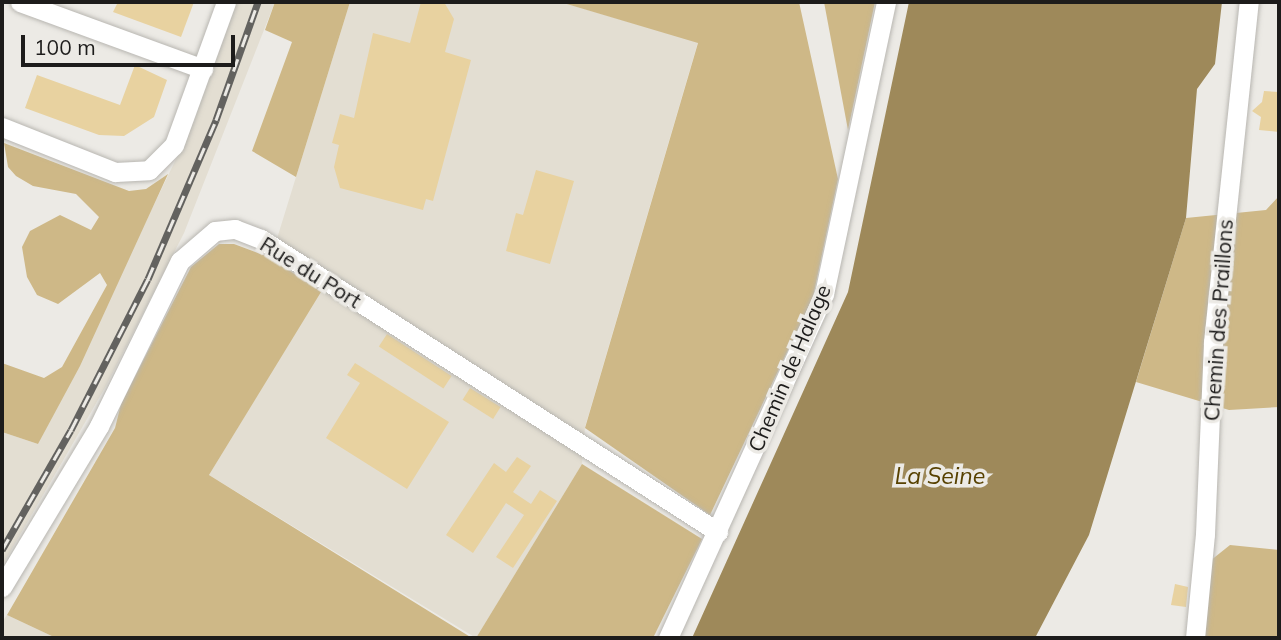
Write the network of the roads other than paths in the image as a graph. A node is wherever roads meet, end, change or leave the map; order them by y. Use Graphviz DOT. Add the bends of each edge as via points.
graph roads {
  1 [pos="20,2"];
  2 [pos="226,2"];
  3 [pos="886,2"];
  4 [pos="1249,2"];
  5 [pos="203,69"];
  6 [pos="2,127"];
  7 [pos="718,532"];
  8 [pos="2,587"];
  9 [pos="668,638"];
  10 [pos="1195,638"];
  1 -- 5 [label="street"];
  2 -- 5 [label="street"];
  3 -- 7 [label="street, Chemin de Halage" via="824,294"];
  4 -- 10 [label="street, Chemin des Praillons" via="1213,342 1205,534"];
  5 -- 6 [label="street" via="174,145 149,170 115,172"];
  7 -- 8 [label="street, Rue du Port" via="261,239 235,229 215,231 180,261 99,426"];
  7 -- 9 [label="street, Chemin de Halage"];
}
